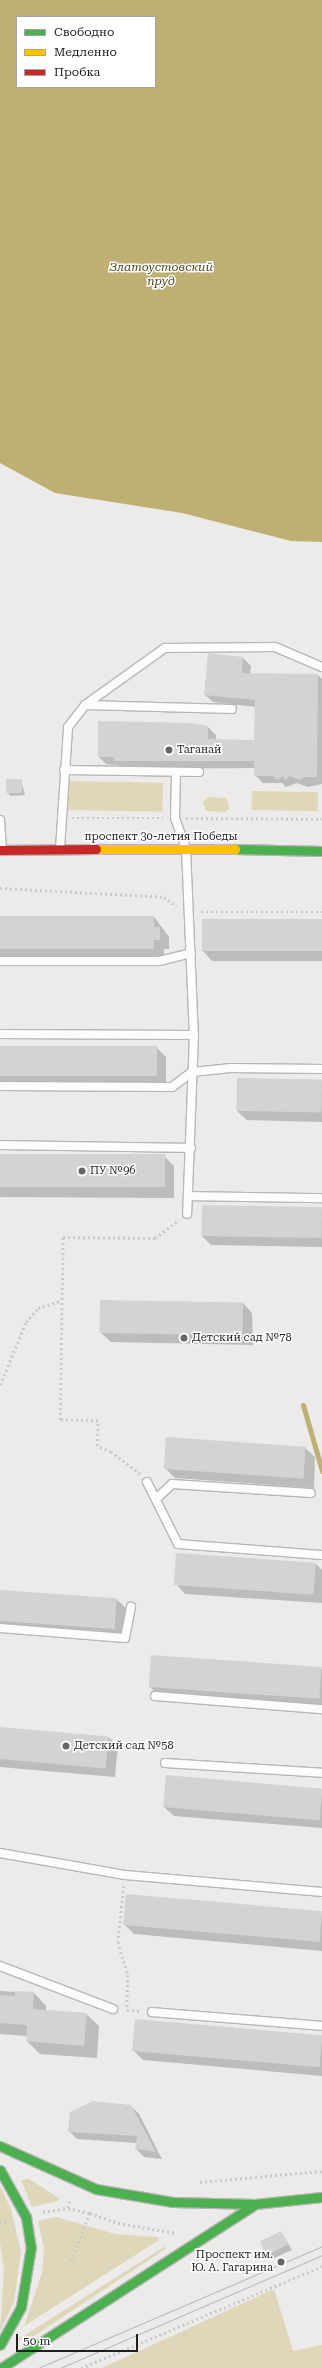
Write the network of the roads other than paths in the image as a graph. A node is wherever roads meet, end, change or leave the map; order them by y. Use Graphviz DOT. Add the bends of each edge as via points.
graph roads {
  1 [pos="322,667"];
  2 [pos="85,705"];
  3 [pos="232,709"];
  4 [pos="64,770"];
  5 [pos="176,772"];
  6 [pos="198,772"];
  7 [pos="0,820"];
  8 [pos="186,848"];
  9 [pos="1,850"];
  10 [pos="60,850"];
  11 [pos="322,851"];
  12 [pos="191,953"];
  13 [pos="0,961"];
  14 [pos="0,1034"];
  15 [pos="194,1035"];
  16 [pos="322,1069"];
  17 [pos="192,1072"];
  18 [pos="0,1086"];
  19 [pos="0,1145"];
  20 [pos="191,1148"];
  21 [pos="188,1196"];
  22 [pos="322,1198"];
  23 [pos="188,1214"];
  24 [pos="147,1482"];
  25 [pos="311,1493"];
  26 [pos="156,1500"];
  27 [pos="322,1555"];
  28 [pos="131,1607"];
  29 [pos="0,1628"];
  30 [pos="155,1696"];
  31 [pos="322,1709"];
  32 [pos="165,1763"];
  33 [pos="322,1773"];
  34 [pos="0,1853"];
  35 [pos="322,1892"];
  36 [pos="0,1966"];
  37 [pos="113,2009"];
  38 [pos="152,2012"];
  39 [pos="322,2026"];
  40 [pos="0,2146"];
  41 [pos="0,2170"];
  42 [pos="322,2197"];
  43 [pos="255,2204"];
  44 [pos="0,2345"];
  45 [pos="1,2368"];
  1 -- 2 [label="lane" via="275,647 165,648"];
  2 -- 3 [label="lane"];
  2 -- 4 [label="lane" via="68,727"];
  4 -- 5 [label="lane"];
  4 -- 10 [label="lane"];
  5 -- 6 [label="lane"];
  5 -- 8 [label="lane" via="175,818"];
  7 -- 9 [label="lane"];
  8 -- 10 [label="main road, проспект 30-летия Победы"];
  8 -- 11 [label="main road, проспект 30-летия Победы"];
  8 -- 12 [label="lane" via="187,912"];
  9 -- 10 [label="main road, проспект 30-летия Победы"];
  12 -- 13 [label="lane" via="159,961"];
  12 -- 15 [label="lane"];
  14 -- 15 [label="lane"];
  15 -- 17 [label="lane"];
  16 -- 17 [label="lane" via="231,1068"];
  17 -- 18 [label="lane" via="172,1087"];
  17 -- 20 [label="lane"];
  19 -- 20 [label="lane"];
  20 -- 21 [label="lane"];
  21 -- 22 [label="lane"];
  21 -- 23 [label="lane"];
  24 -- 26 [label="lane"];
  25 -- 26 [label="lane" via="172,1484"];
  26 -- 27 [label="lane" via="178,1544"];
  28 -- 29 [label="lane" via="125,1638"];
  30 -- 31 [label="lane"];
  32 -- 33 [label="lane"];
  34 -- 35 [label="lane" via="125,1875"];
  36 -- 37 [label="lane"];
  38 -- 39 [label="lane"];
  40 -- 43 [label="main road" via="75,2181 103,2190 174,2202"];
  41 -- 44 [label="main road" via="26,2217 31,2247 29,2276 21,2307"];
  42 -- 43 [label="main road"];
  43 -- 45 [label="main road"];
}
